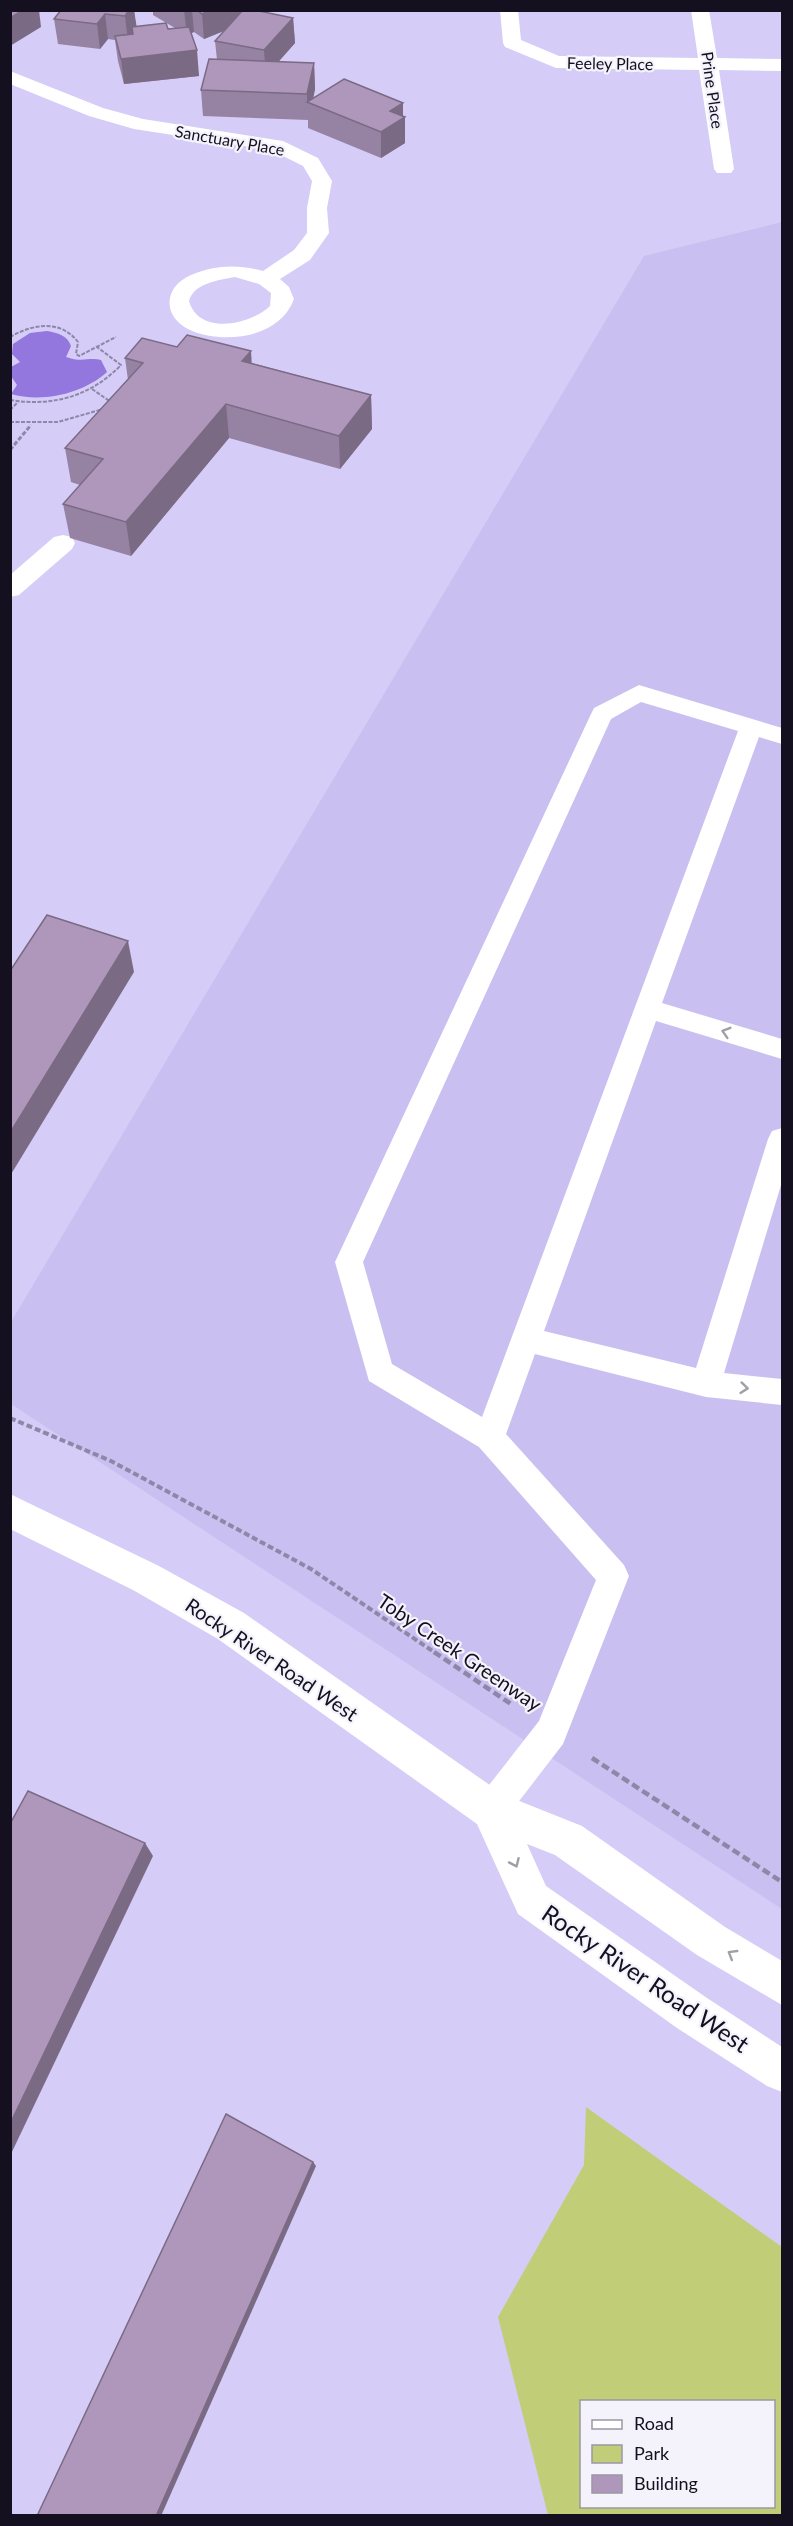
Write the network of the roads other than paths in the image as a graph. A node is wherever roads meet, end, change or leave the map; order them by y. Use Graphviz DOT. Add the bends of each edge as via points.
graph roads {
  1 [pos="509,10"];
  2 [pos="700,10"];
  3 [pos="709,64"];
  4 [pos="783,65"];
  5 [pos="10,77"];
  6 [pos="724,169"];
  7 [pos="266,278"];
  8 [pos="63,543"];
  9 [pos="10,589"];
  10 [pos="751,726"];
  11 [pos="783,736"];
  12 [pos="648,1009"];
  13 [pos="783,1049"];
  14 [pos="783,1139"];
  15 [pos="526,1339"];
  16 [pos="706,1384"];
  17 [pos="783,1392"];
  18 [pos="490,1437"];
  19 [pos="10,1511"];
  20 [pos="491,1810"];
  21 [pos="783,1984"];
  22 [pos="783,2071"];
  1 -- 3 [label="street, Feeley Place" via="512,44 556,62"];
  2 -- 3 [label="street, Prine Place"];
  3 -- 4 [label="street"];
  3 -- 6 [label="street, Prine Place"];
  5 -- 7 [label="street, Sanctuary Place" via="96,112 141,125 276,145 310,162 322,181 318,233 302,255"];
  8 -- 9 [label="street"];
  10 -- 11 [label="lane"];
  10 -- 12 [label="lane"];
  10 -- 18 [label="lane" via="639,693 602,714 349,1262 380,1372"];
  13 -- 12 [label="lane, one-way"];
  12 -- 15 [label="lane"];
  14 -- 16 [label="lane"];
  15 -- 16 [label="lane"];
  15 -- 18 [label="lane"];
  16 -- 17 [label="lane, one-way"];
  18 -- 20 [label="lane" via="613,1576 551,1732"];
  19 -- 20 [label="street, Rocky River Road West" via="146,1578 231,1626"];
  21 -- 20 [label="street, Rocky River Road West, one-way" via="711,1941 568,1840"];
  20 -- 22 [label="street, Rocky River Road West, one-way" via="532,1900 692,2013"];
}
